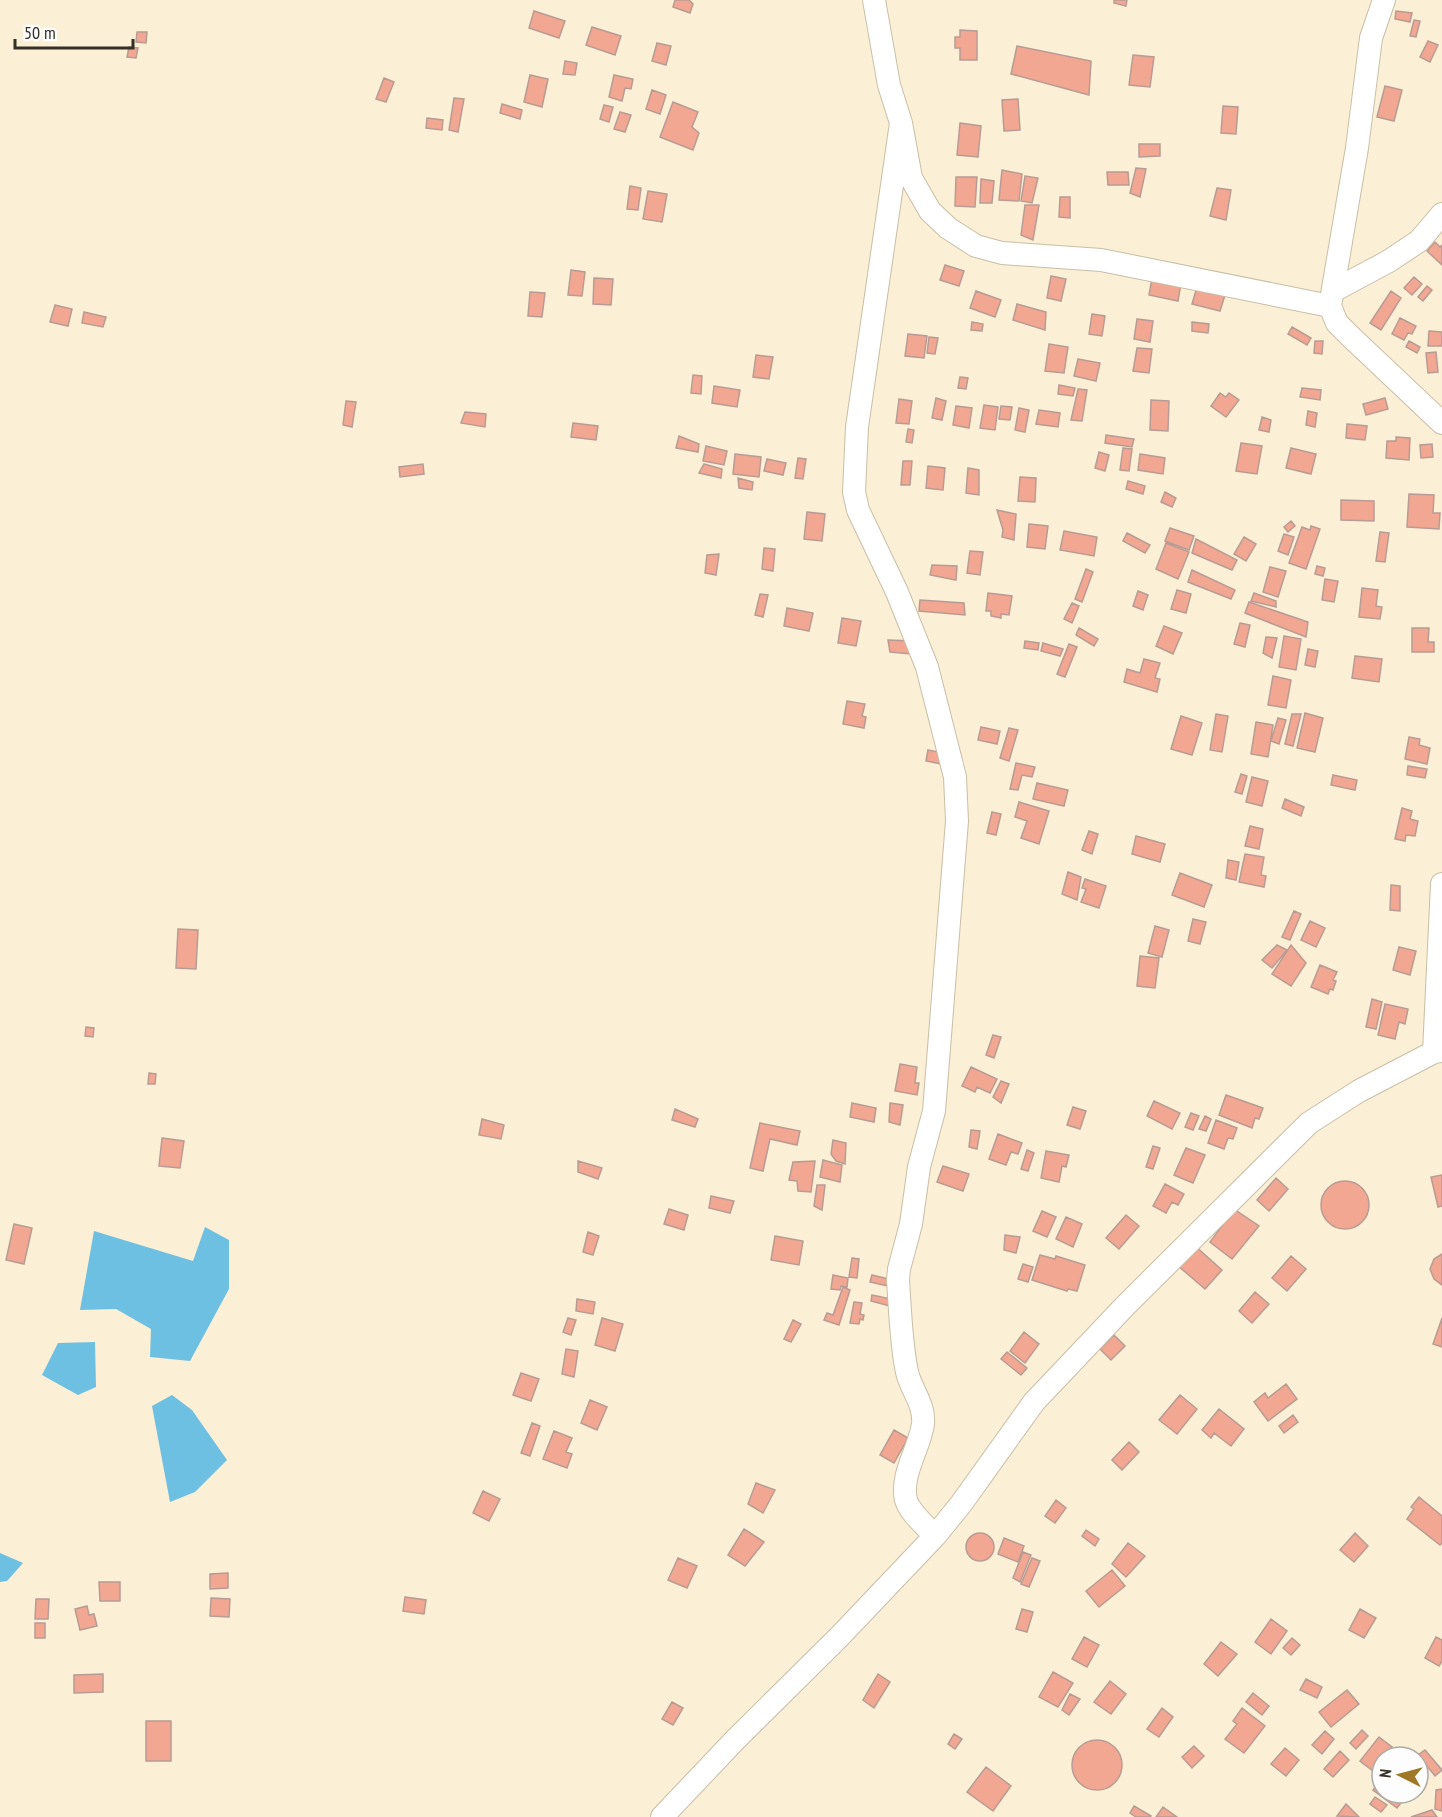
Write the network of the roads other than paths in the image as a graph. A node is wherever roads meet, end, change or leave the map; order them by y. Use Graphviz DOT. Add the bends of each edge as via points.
graph roads {
  1 [pos="874,0"];
  2 [pos="1384,0"];
  3 [pos="901,123"];
  4 [pos="1442,214"];
  5 [pos="1332,299"];
  6 [pos="1442,423"];
  7 [pos="1442,884"];
  8 [pos="1438,1052"];
  9 [pos="935,1536"];
  10 [pos="662,1817"];
  1 -- 3 [label="street" via="889,85"];
  2 -- 5 [label="street" via="1371,38"];
  3 -- 5 [label="street" via="911,178 930,211 976,246 1002,253 1101,260"];
  3 -- 9 [label="street" via="857,426 854,492 858,510 927,667 957,791 934,1111 919,1167 898,1280 907,1371 923,1410 906,1500"];
  4 -- 5 [label="street" via="1419,241"];
  5 -- 6 [label="street" via="1337,323"];
  7 -- 8 [label="street"];
  8 -- 9 [label="street" via="1359,1090 1309,1123 1034,1402"];
  9 -- 10 [label="street"];
}
